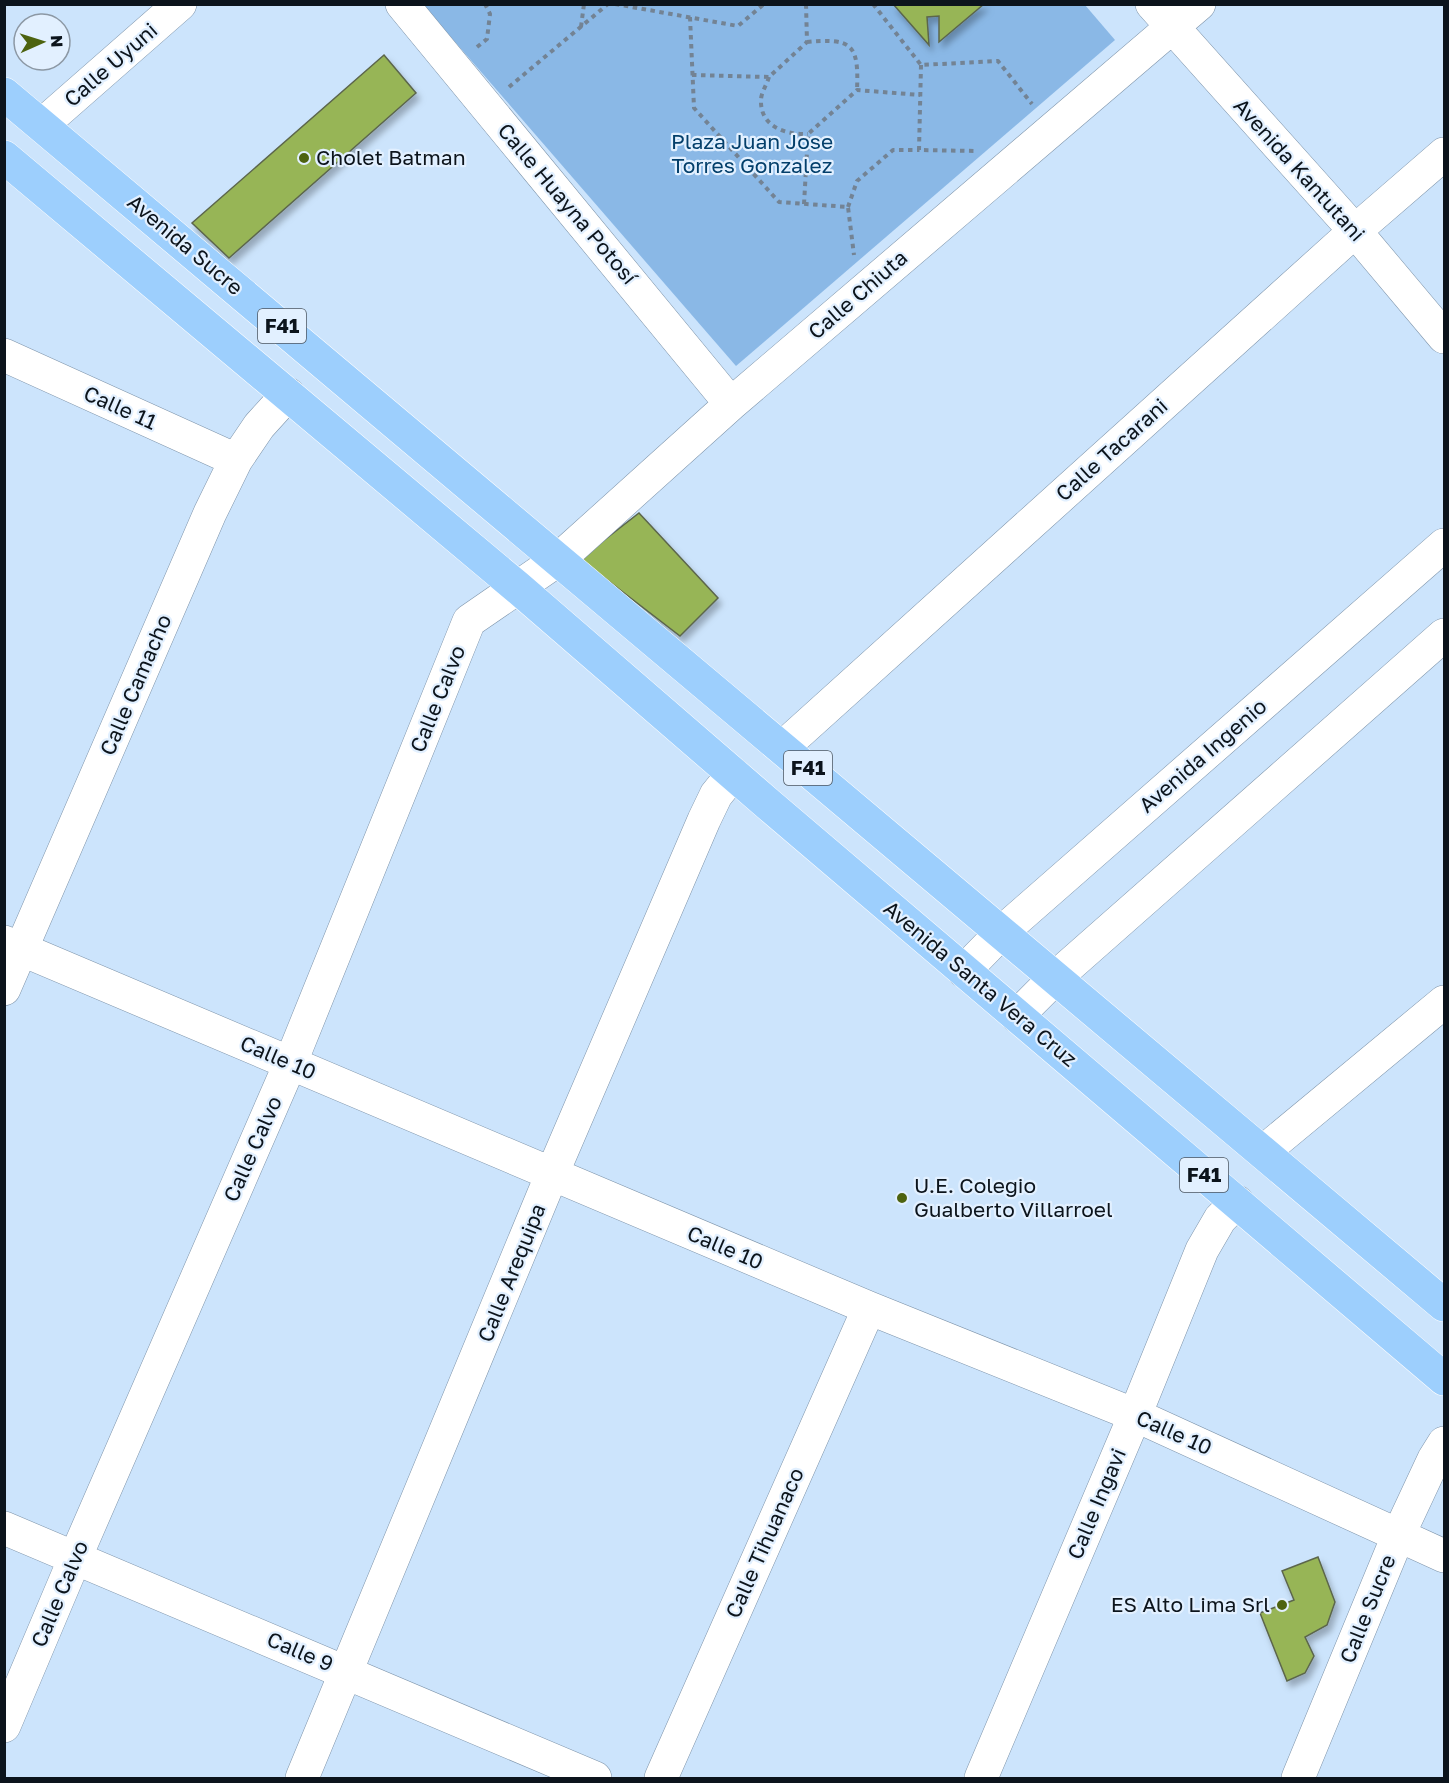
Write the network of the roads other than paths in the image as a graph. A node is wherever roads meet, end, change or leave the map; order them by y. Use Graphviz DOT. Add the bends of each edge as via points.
graph roads {
  1 [pos="180,4"];
  2 [pos="402,4"];
  3 [pos="1199,4"];
  4 [pos="1162,16"];
  5 [pos="4,94"];
  6 [pos="42,126"];
  7 [pos="1444,154"];
  8 [pos="4,157"];
  9 [pos="1355,231"];
  10 [pos="1444,337"];
  11 [pos="4,355"];
  12 [pos="288,394"];
  13 [pos="731,404"];
  14 [pos="236,460"];
  15 [pos="1444,545"];
  16 [pos="559,559"];
  17 [pos="518,587"];
  18 [pos="1444,635"];
  19 [pos="783,747"];
  20 [pos="733,774"];
  21 [pos="1002,932"];
  22 [pos="13,946"];
  23 [pos="964,970"];
  24 [pos="1056,978"];
  25 [pos="4,990"];
  26 [pos="1444,1002"];
  27 [pos="1017,1016"];
  28 [pos="290,1064"];
  29 [pos="1263,1152"];
  30 [pos="552,1174"];
  31 [pos="1237,1202"];
  32 [pos="1444,1305"];
  33 [pos="869,1308"];
  34 [pos="1444,1379"];
  35 [pos="1135,1415"];
  36 [pos="1444,1443"];
  37 [pos="4,1528"];
  38 [pos="1398,1536"];
  39 [pos="1444,1556"];
  40 [pos="75,1558"];
  41 [pos="347,1672"];
  42 [pos="4,1726"];
  43 [pos="302,1779"];
  44 [pos="595,1779"];
  45 [pos="662,1779"];
  46 [pos="981,1779"];
  47 [pos="1298,1779"];
  1 -- 6 [label="street, Calle Uyuni"];
  2 -- 13 [label="street, Calle Huayna Potosí"];
  3 -- 4 [label="street, Calle Chiuta"];
  4 -- 9 [label="street, Avenida Kantutani"];
  4 -- 13 [label="street, Calle Chiuta" via="1054,128"];
  5 -- 6 [label="main road, Avenida Sucre / F41"];
  6 -- 16 [label="main road, Avenida Sucre / F41"];
  7 -- 9 [label="street, Calle Tacarani"];
  8 -- 12 [label="main road, F41"];
  9 -- 10 [label="street, Avenida Kantutani"];
  9 -- 19 [label="street, Calle Tacarani"];
  11 -- 14 [label="street, Calle 11"];
  12 -- 14 [label="street, Calle Camacho"];
  12 -- 17 [label="main road, F41"];
  13 -- 16 [label="street, Calle Chiuta"];
  14 -- 22 [label="street, Calle Camacho"];
  15 -- 21 [label="street, Avenida Ingenio"];
  16 -- 17 [label="street, Calle Chiuta"];
  16 -- 19 [label="main road, F41"];
  17 -- 20 [label="main road, Avenida Santa Vera Cruz / F41"];
  17 -- 28 [label="street, Calle Calvo" via="469,621"];
  18 -- 24 [label="street"];
  19 -- 21 [label="main road, F41"];
  20 -- 23 [label="main road, Avenida Santa Vera Cruz / F41"];
  20 -- 30 [label="street, Calle Arequipa" via="716,795 704,820"];
  21 -- 23 [label="street, Avenida Ingenio"];
  21 -- 24 [label="main road, F41"];
  22 -- 25 [label="street, Calle Camacho"];
  22 -- 28 [label="street, Calle 10"];
  23 -- 27 [label="main road, Avenida Santa Vera Cruz / F41"];
  24 -- 27 [label="street"];
  24 -- 29 [label="main road, F41"];
  26 -- 29 [label="street"];
  27 -- 31 [label="main road, Avenida Santa Vera Cruz / F41"];
  28 -- 30 [label="street, Calle 10"];
  28 -- 40 [label="street, Calle Calvo"];
  29 -- 32 [label="main road, F41"];
  30 -- 33 [label="street, Calle 10"];
  30 -- 41 [label="street, Calle Arequipa"];
  31 -- 34 [label="main road, Avenida Santa Vera Cruz / F41"];
  31 -- 35 [label="street, Calle Ingavi" via="1220,1219 1202,1250"];
  33 -- 35 [label="street, Calle 10"];
  33 -- 45 [label="street, Calle Tihuanaco"];
  35 -- 38 [label="street, Calle 10"];
  35 -- 46 [label="street, Calle Ingavi"];
  36 -- 38 [label="street, Calle Sucre"];
  37 -- 40 [label="street, Calle 9"];
  38 -- 39 [label="street, Calle 10"];
  38 -- 47 [label="street, Calle Sucre"];
  40 -- 41 [label="street, Calle 9"];
  40 -- 42 [label="street, Calle Calvo"];
  41 -- 43 [label="street, Calle Arequipa"];
  41 -- 44 [label="street, Calle 9"];
}
